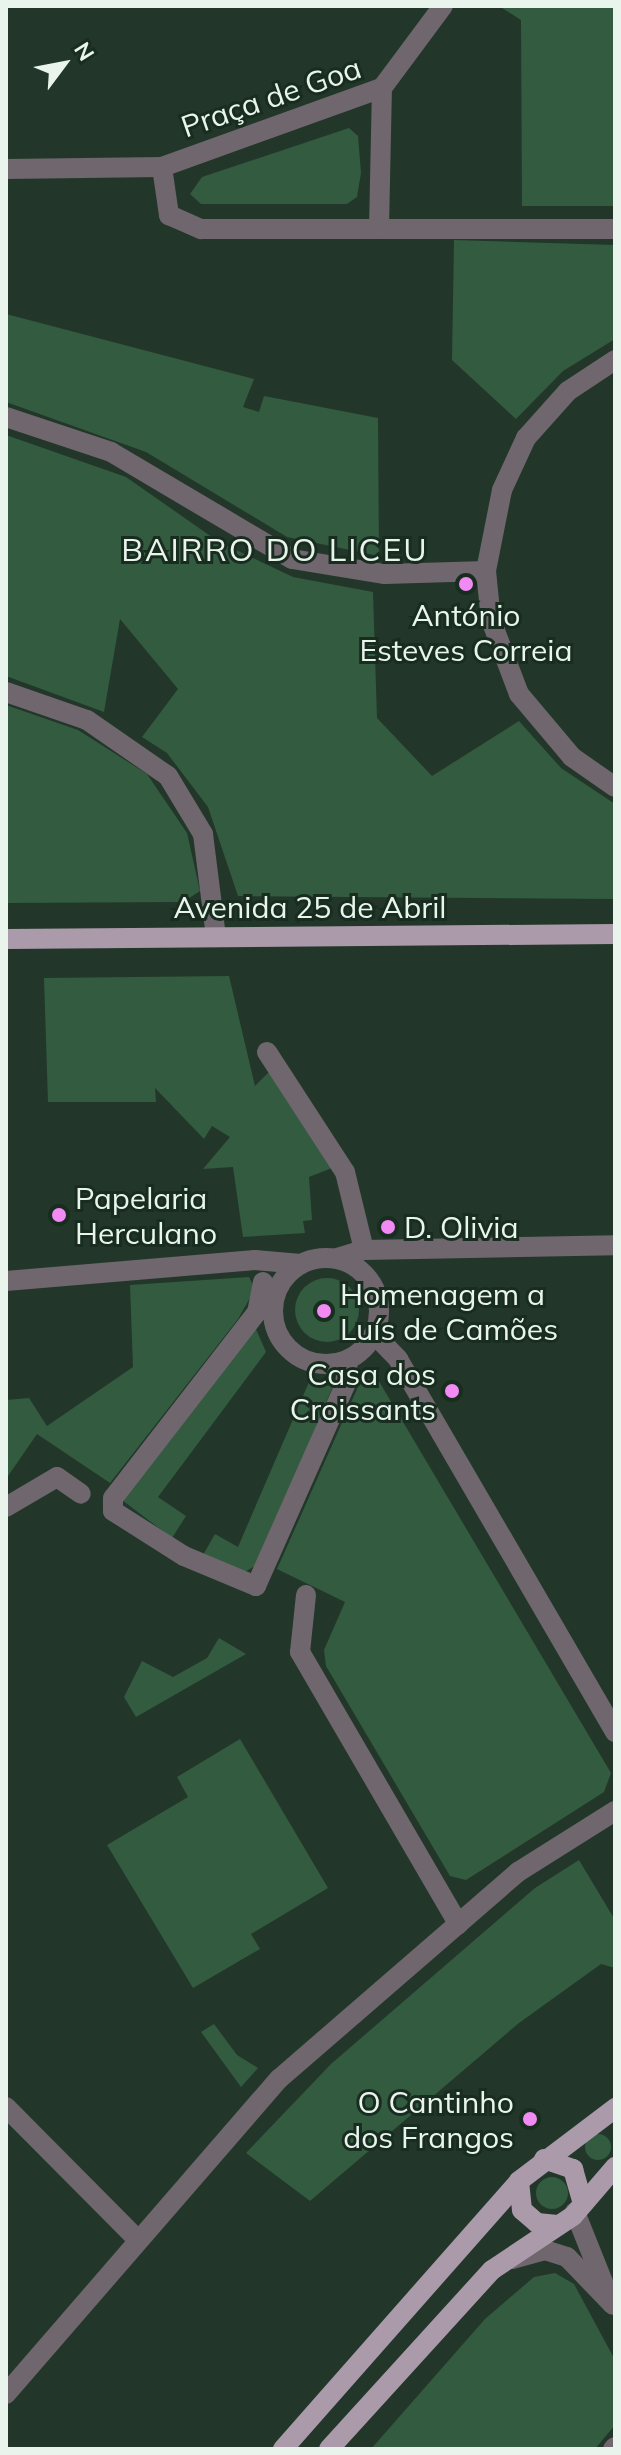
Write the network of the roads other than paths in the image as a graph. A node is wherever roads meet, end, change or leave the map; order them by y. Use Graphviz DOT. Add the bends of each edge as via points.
graph roads {
  1 [pos="443,6"];
  2 [pos="382,88"];
  3 [pos="162,167"];
  4 [pos="6,169"];
  5 [pos="379,229"];
  6 [pos="615,229"];
  7 [pos="615,360"];
  8 [pos="6,417"];
  9 [pos="486,571"];
  10 [pos="6,692"];
  11 [pos="615,787"];
  12 [pos="615,934"];
  13 [pos="216,937"];
  14 [pos="6,939"];
  15 [pos="267,1052"];
  16 [pos="615,1245"];
  17 [pos="364,1250"];
  18 [pos="337,1258"];
  19 [pos="237,1261"];
  20 [pos="301,1264"];
  21 [pos="6,1281"];
  22 [pos="268,1302"];
  23 [pos="374,1334"];
  24 [pos="348,1359"];
  25 [pos="81,1494"];
  26 [pos="6,1507"];
  27 [pos="306,1595"];
  28 [pos="615,1732"];
  29 [pos="615,1811"];
  30 [pos="458,1924"];
  31 [pos="6,2107"];
  32 [pos="615,2108"];
  33 [pos="544,2159"];
  34 [pos="615,2167"];
  35 [pos="519,2181"];
  36 [pos="579,2206"];
  37 [pos="551,2228"];
  38 [pos="138,2240"];
  39 [pos="492,2270"];
  40 [pos="585,2273"];
  41 [pos="614,2307"];
  42 [pos="6,2394"];
  43 [pos="283,2449"];
  44 [pos="329,2449"];
  1 -- 2 [label="street"];
  2 -- 3 [label="street, Praça de Goa"];
  2 -- 5 [label="street, Praça de Goa"];
  3 -- 4 [label="street"];
  3 -- 5 [label="street, Praça de Goa" via="164,205 189,226"];
  5 -- 6 [label="street"];
  7 -- 9 [label="street" via="568,391 520,448 491,529"];
  8 -- 9 [label="street" via="111,452 292,559 385,574"];
  9 -- 11 [label="street" via="499,651 519,694 572,757"];
  10 -- 13 [label="street" via="87,720 168,776 203,834"];
  12 -- 13 [label="main road, Avenida 25 de Abril"];
  13 -- 14 [label="main road, Avenida 25 de Abril"];
  15 -- 17 [label="street" via="345,1172"];
  16 -- 17 [label="street"];
  17 -- 18 [label="street"];
  18 -- 20 [label="street"];
  18 -- 23 [label="street" via="371,1281 379,1307"];
  19 -- 20 [label="street"];
  19 -- 21 [label="street"];
  19 -- 22 [label="street" via="263,1282"];
  20 -- 22 [label="street"];
  22 -- 24 [label="street" via="288,1347 322,1364"];
  22 -- 24 [label="street" via="113,1498 113,1511 126,1521 256,1586 345,1385"];
  23 -- 24 [label="street"];
  23 -- 28 [label="street" via="398,1359"];
  25 -- 26 [label="street" via="57,1477"];
  27 -- 30 [label="street" via="300,1652"];
  29 -- 30 [label="street" via="528,1864"];
  30 -- 38 [label="street" via="279,2079"];
  31 -- 38 [label="street"];
  32 -- 33 [label="main road"];
  33 -- 35 [label="main road"];
  33 -- 36 [label="main road" via="573,2169"];
  34 -- 36 [label="main road"];
  35 -- 37 [label="main road" via="518,2200 528,2217"];
  35 -- 43 [label="main road"];
  36 -- 37 [label="main road"];
  36 -- 41 [label="street"];
  37 -- 39 [label="main road"];
  37 -- 40 [label="street"];
  38 -- 42 [label="street"];
  39 -- 40 [label="street" via="545,2250"];
  39 -- 44 [label="main road"];
  40 -- 41 [label="street"];
}
